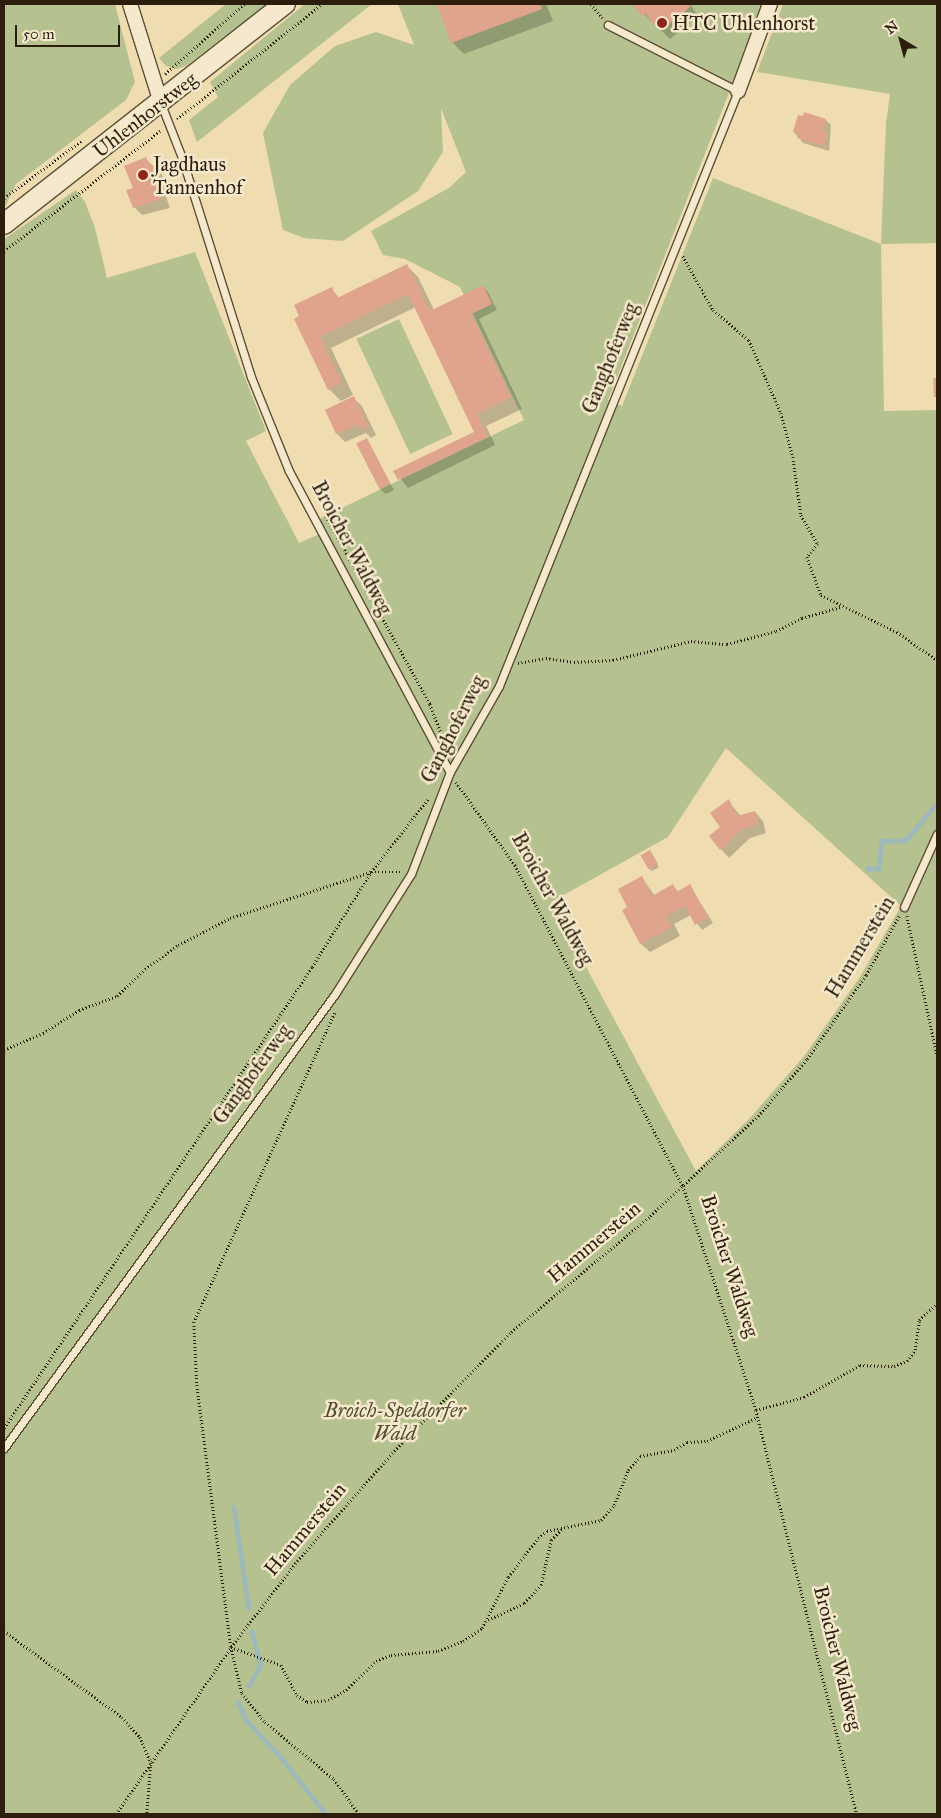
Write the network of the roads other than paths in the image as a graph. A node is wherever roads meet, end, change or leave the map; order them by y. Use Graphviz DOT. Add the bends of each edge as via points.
graph roads {
  1 [pos="130,4"];
  2 [pos="285,4"];
  3 [pos="770,4"];
  4 [pos="608,25"];
  5 [pos="738,91"];
  6 [pos="161,103"];
  7 [pos="4,224"];
  8 [pos="450,772"];
  9 [pos="937,834"];
  10 [pos="904,907"];
  11 [pos="4,1448"];
  1 -- 6 [label="street, Broicher Waldweg"];
  2 -- 6 [label="main road, Uhlenhorstweg"];
  3 -- 5 [label="street, Ganghoferweg"];
  4 -- 5 [label="lane"];
  5 -- 8 [label="lane, Ganghoferweg" via="507,666"];
  6 -- 7 [label="main road, Uhlenhorstweg"];
  6 -- 8 [label="lane, Broicher Waldweg" via="251,377 289,471"];
  8 -- 11 [label="lane, Ganghoferweg" via="411,874 335,994"];
  9 -- 10 [label="lane, Hammerstein"];
}
